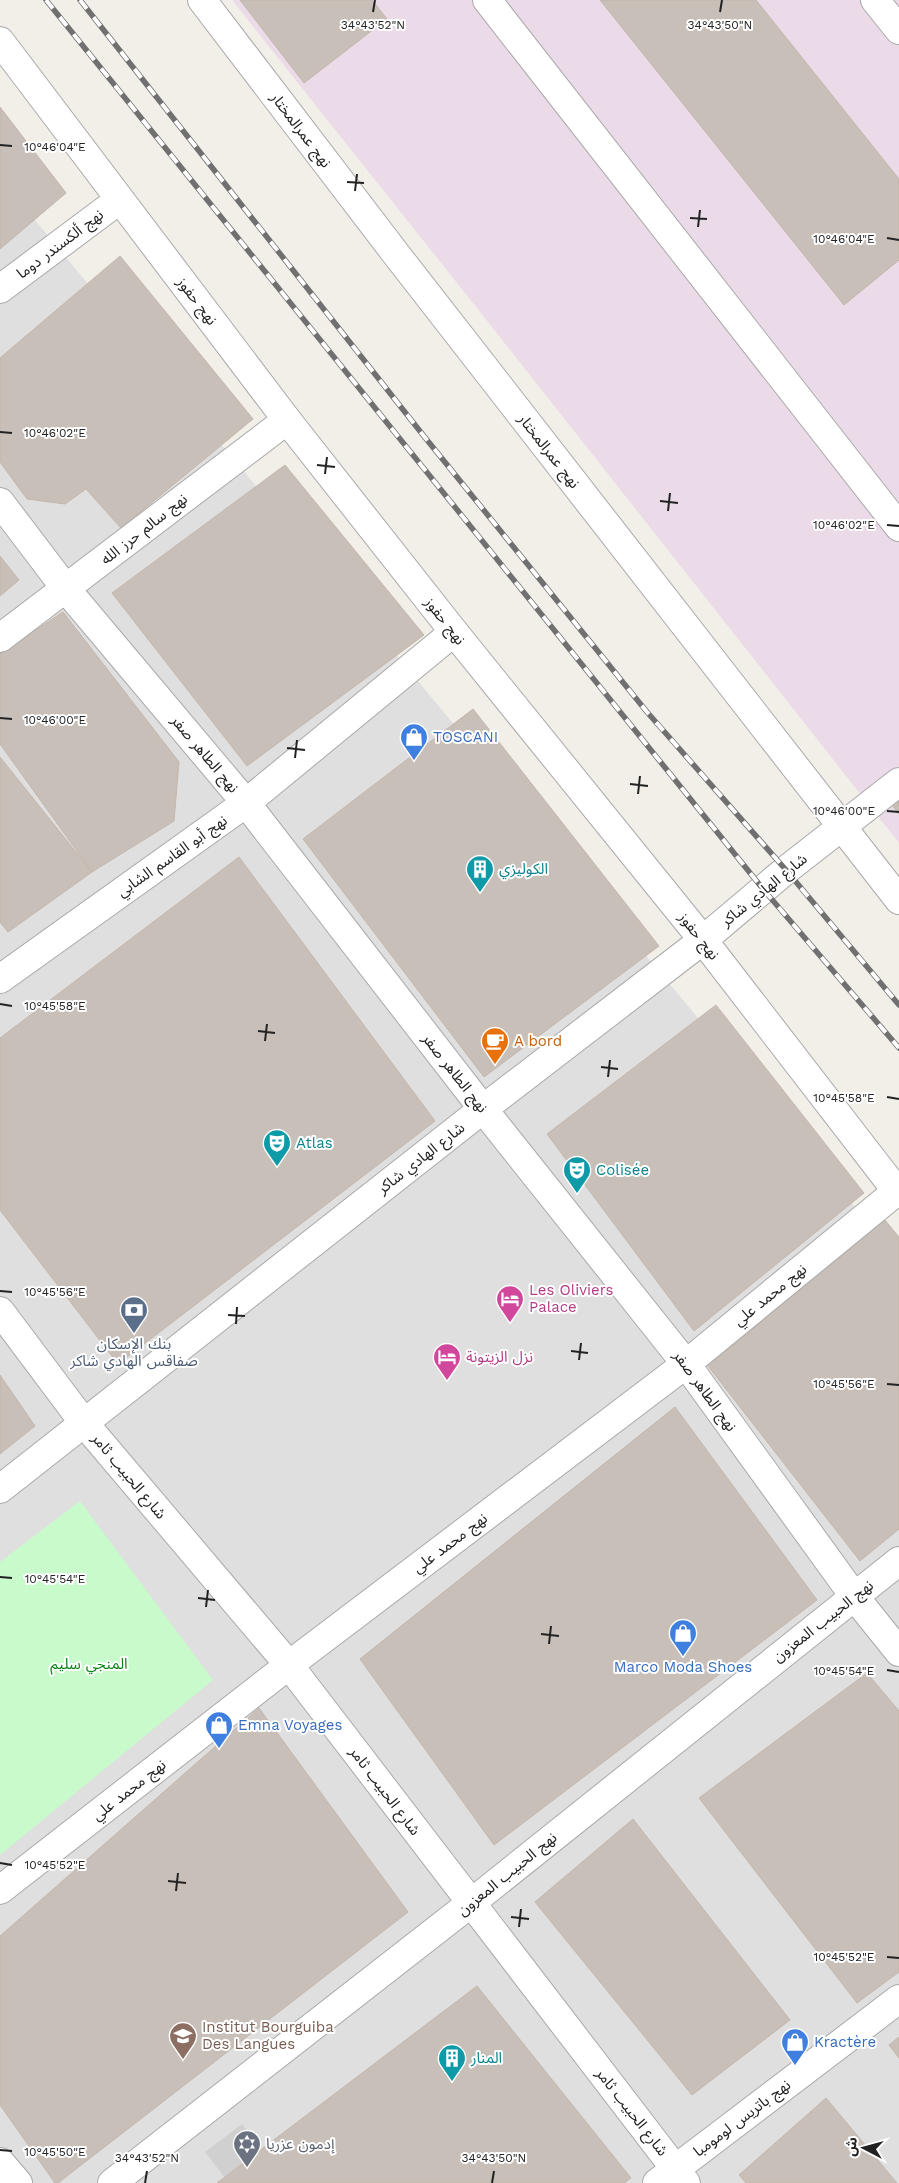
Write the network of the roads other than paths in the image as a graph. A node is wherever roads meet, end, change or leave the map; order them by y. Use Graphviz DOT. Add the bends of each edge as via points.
graph roads {
  1 [pos="202,0"];
  2 [pos="487,0"];
  3 [pos="875,0"];
  4 [pos="899,30"];
  5 [pos="0,42"];
  6 [pos="119,200"];
  7 [pos="0,289"];
  8 [pos="287,420"];
  9 [pos="0,502"];
  10 [pos="899,527"];
  11 [pos="66,589"];
  12 [pos="454,632"];
  13 [pos="0,638"];
  14 [pos="899,782"];
  15 [pos="246,803"];
  16 [pos="842,827"];
  17 [pos="899,900"];
  18 [pos="702,940"];
  19 [pos="0,978"];
  20 [pos="483,1109"];
  21 [pos="898,1192"];
  22 [pos="0,1311"];
  23 [pos="686,1364"];
  24 [pos="84,1423"];
  25 [pos="0,1489"];
  26 [pos="899,1561"];
  27 [pos="854,1596"];
  28 [pos="899,1652"];
  29 [pos="288,1665"];
  30 [pos="0,1890"];
  31 [pos="471,1903"];
  32 [pos="899,1999"];
  33 [pos="0,2162"];
  34 [pos="673,2178"];
  35 [pos="18,2183"];
  36 [pos="112,2183"];
  1 -- 16 [label="street, نهج عمرالمختار"];
  2 -- 10 [label="street"];
  3 -- 4 [label="street"];
  5 -- 6 [label="street, نهج حفوز"];
  6 -- 7 [label="street, نهج ألكسندر دوما"];
  6 -- 8 [label="street, نهج حفوز"];
  8 -- 11 [label="street, نهج سالم حرز الله"];
  8 -- 12 [label="street, نهج حفوز"];
  9 -- 11 [label="street, نهج الطاهر صفر"];
  11 -- 13 [label="street, نهج سالم حرز الله"];
  11 -- 15 [label="street, نهج الطاهر صفر"];
  12 -- 15 [label="street, نهج أبو القاسم الشابي"];
  12 -- 18 [label="street, نهج حفوز"];
  14 -- 16 [label="street, شارع الهادي شاكر"];
  15 -- 19 [label="street, نهج أبو القاسم الشابي"];
  15 -- 20 [label="street, نهج الطاهر صفر"];
  16 -- 17 [label="street, نهج عمرالمختار"];
  16 -- 18 [label="street, شارع الهادي شاكر"];
  18 -- 20 [label="street, شارع الهادي شاكر"];
  18 -- 21 [label="street, نهج حفوز"];
  20 -- 23 [label="street, نهج الطاهر صفر"];
  20 -- 24 [label="street, شارع الهادي شاكر"];
  21 -- 23 [label="street, نهج محمد علي"];
  22 -- 24 [label="street, شارع الحبيب ثامر"];
  23 -- 27 [label="street, نهج الطاهر صفر"];
  23 -- 29 [label="street, نهج محمد علي"];
  24 -- 25 [label="street, شارع الهادي شاكر"];
  24 -- 29 [label="street, شارع الحبيب ثامر"];
  26 -- 27 [label="street, نهج الحبيب المعزون"];
  27 -- 28 [label="street, نهج الطاهر صفر"];
  27 -- 31 [label="street, نهج الحبيب المعزون"];
  29 -- 30 [label="street, نهج محمد علي"];
  29 -- 31 [label="street, شارع الحبيب ثامر"];
  31 -- 34 [label="street, شارع الحبيب ثامر"];
  31 -- 36 [label="street, نهج الحبيب المعزون"];
  32 -- 34 [label="street, نهج باتريس لومومبا"];
  33 -- 35 [label="street"];
}
